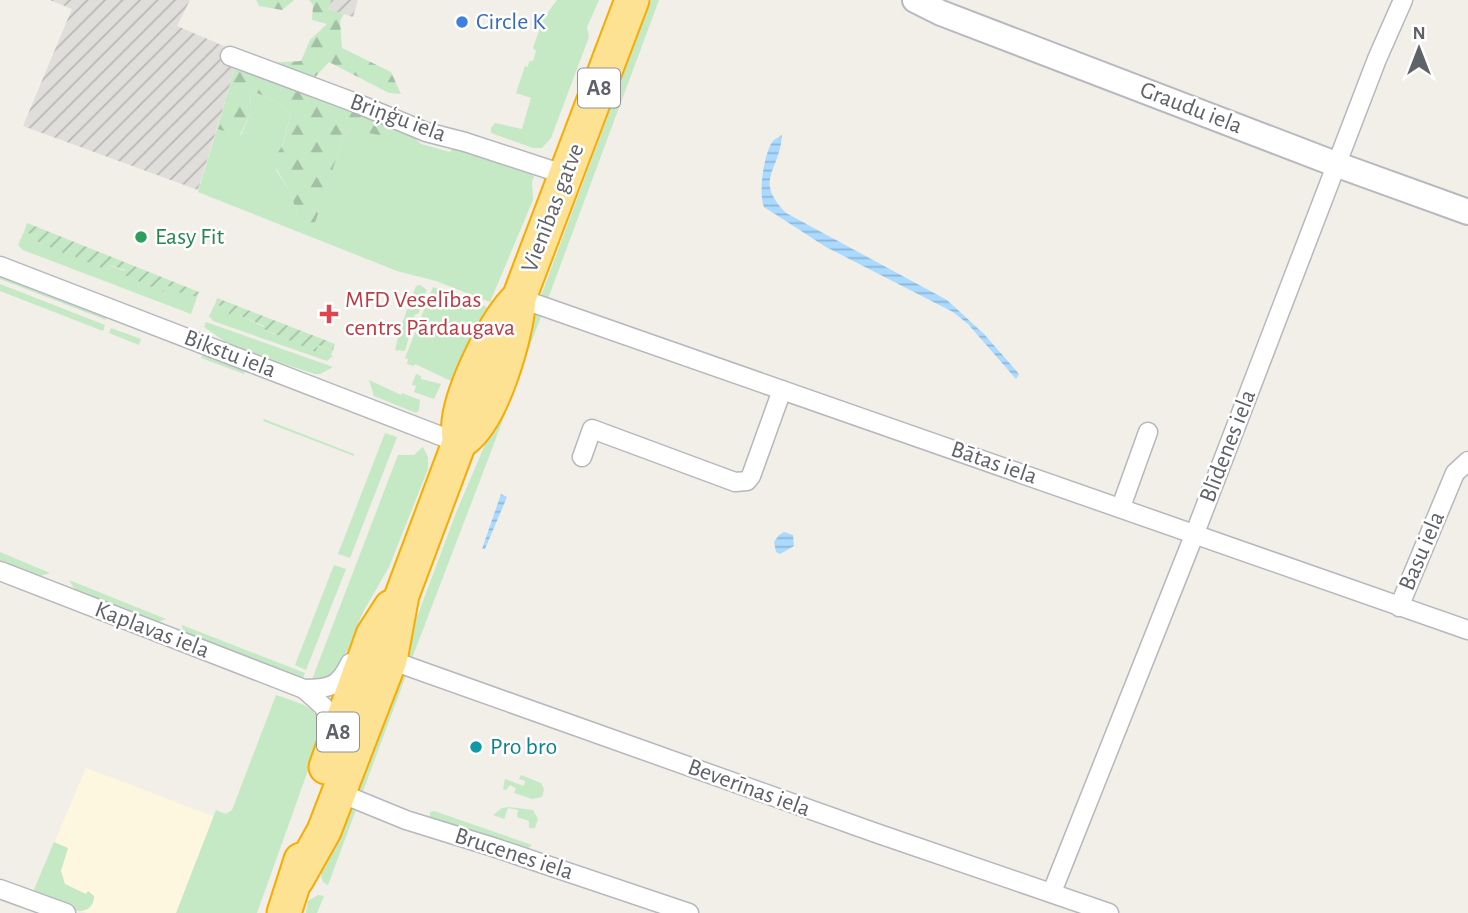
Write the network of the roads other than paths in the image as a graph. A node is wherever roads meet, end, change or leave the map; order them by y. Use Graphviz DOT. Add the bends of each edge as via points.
graph roads {
  1 [pos="632,0"];
  2 [pos="915,0"];
  3 [pos="1403,0"];
  4 [pos="230,56"];
  5 [pos="1338,165"];
  6 [pos="566,175"];
  7 [pos="1468,212"];
  8 [pos="0,266"];
  9 [pos="519,298"];
  10 [pos="782,390"];
  11 [pos="1148,432"];
  12 [pos="459,443"];
  13 [pos="582,457"];
  14 [pos="1468,461"];
  15 [pos="1121,507"];
  16 [pos="1195,533"];
  17 [pos="0,571"];
  18 [pos="1399,607"];
  19 [pos="1468,630"];
  20 [pos="382,648"];
  21 [pos="304,689"];
  22 [pos="334,741"];
  23 [pos="340,793"];
  24 [pos="297,879"];
  25 [pos="0,889"];
  26 [pos="1052,892"];
  27 [pos="66,913"];
  28 [pos="284,913"];
  29 [pos="689,913"];
  30 [pos="1109,913"];
  1 -- 6 [label="highway, Vienības gatve / A8"];
  2 -- 5 [label="main road, Graudu iela"];
  3 -- 5 [label="street, Blīdenes iela"];
  4 -- 6 [label="street, Briņģu iela" via="426,132"];
  5 -- 7 [label="main road, Graudu iela"];
  5 -- 16 [label="street, Blīdenes iela"];
  6 -- 9 [label="highway, Vienības gatve / A8"];
  8 -- 12 [label="street, Bikstu iela"];
  9 -- 10 [label="street, Bātas iela"];
  9 -- 12 [label="highway, Vienības gatve / A8" via="498,324 467,391"];
  10 -- 13 [label="street" via="747,481 735,482 592,429"];
  10 -- 15 [label="street, Bātas iela"];
  11 -- 15 [label="street"];
  12 -- 20 [label="highway, Vienības gatve / A8"];
  14 -- 18 [label="street, Basu iela" via="1455,473"];
  15 -- 16 [label="street, Bātas iela"];
  16 -- 18 [label="street, Bātas iela"];
  16 -- 26 [label="street, Blīdenes iela"];
  17 -- 21 [label="street, Kaplavas iela"];
  18 -- 19 [label="street, Bātas iela"];
  20 -- 21 [label="street" via="353,657 343,678 324,689"];
  20 -- 22 [label="highway, Vienības gatve / A8"];
  20 -- 23 [label="highway, Vienības gatve / A8"];
  20 -- 26 [label="street, Beverīnas iela" via="876,833"];
  21 -- 22 [label="street, Kaplavas iela" via="324,708"];
  22 -- 24 [label="highway, Vienības gatve / A8"];
  23 -- 24 [label="highway, Vienības gatve / A8"];
  23 -- 29 [label="street, Brucenes iela" via="406,820"];
  24 -- 28 [label="highway, Vienības gatve / A8"];
  25 -- 27 [label="street"];
  26 -- 30 [label="street, Beverīnas iela"];
}
